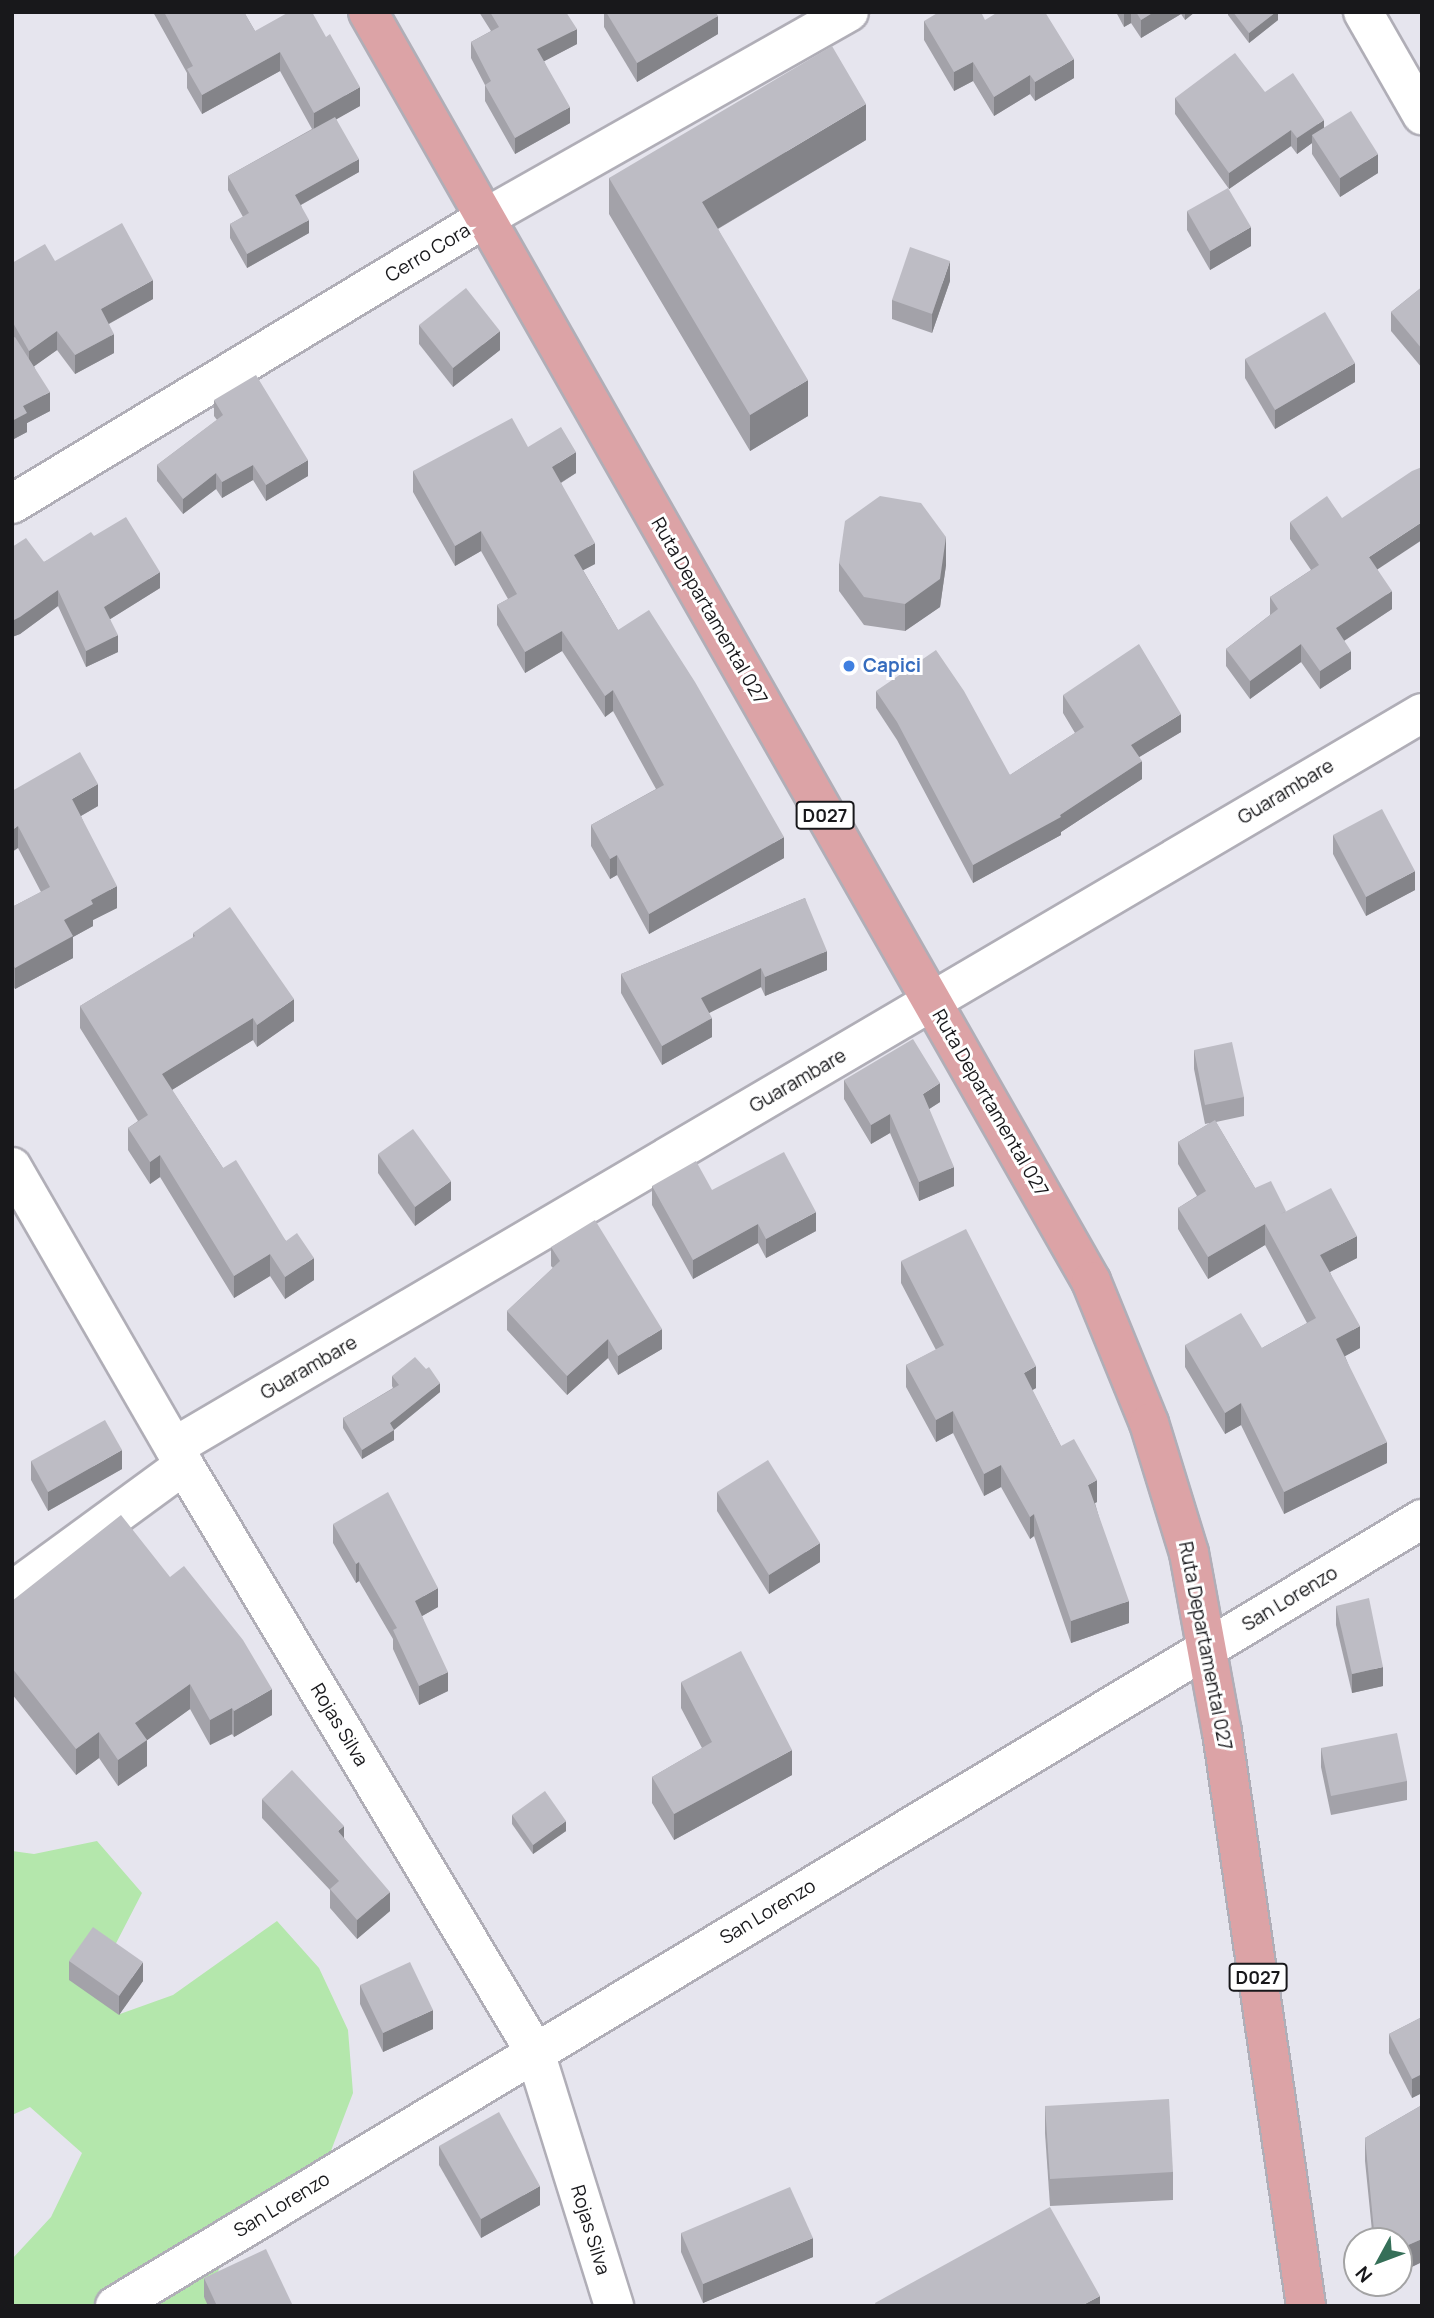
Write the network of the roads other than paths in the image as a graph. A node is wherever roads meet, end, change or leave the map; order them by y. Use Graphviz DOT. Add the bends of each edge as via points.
graph roads {
  1 [pos="368,12"];
  2 [pos="849,12"];
  3 [pos="1363,12"];
  4 [pos="1422,115"];
  5 [pos="485,218"];
  6 [pos="12,504"];
  7 [pos="1422,713"];
  8 [pos="932,1002"];
  9 [pos="12,1167"];
  10 [pos="179,1456"];
  11 [pos="1422,1519"];
  12 [pos="12,1591"];
  13 [pos="1208,1648"];
  14 [pos="535,2052"];
  15 [pos="115,2306"];
  16 [pos="614,2306"];
  17 [pos="1306,2306"];
  1 -- 5 [label="main road, Ruta Departamental 027 / D027"];
  2 -- 5 [label="street, Cerro Cora"];
  3 -- 4 [label="street"];
  5 -- 6 [label="street, Cerro Cora"];
  5 -- 8 [label="main road, Ruta Departamental 027 / D027"];
  7 -- 8 [label="street, Guarambare"];
  8 -- 10 [label="street, Guarambare"];
  8 -- 13 [label="main road, Ruta Departamental 027 / D027" via="1091,1281 1153,1436 1189,1553"];
  9 -- 10 [label="street, Rojas Silva"];
  10 -- 12 [label="street, Guarambare"];
  10 -- 14 [label="street, Rojas Silva"];
  11 -- 13 [label="street, San Lorenzo"];
  13 -- 14 [label="street, San Lorenzo"];
  13 -- 17 [label="main road, Ruta Departamental 027 / D027"];
  14 -- 15 [label="street, San Lorenzo"];
  14 -- 16 [label="street, Rojas Silva"];
}
